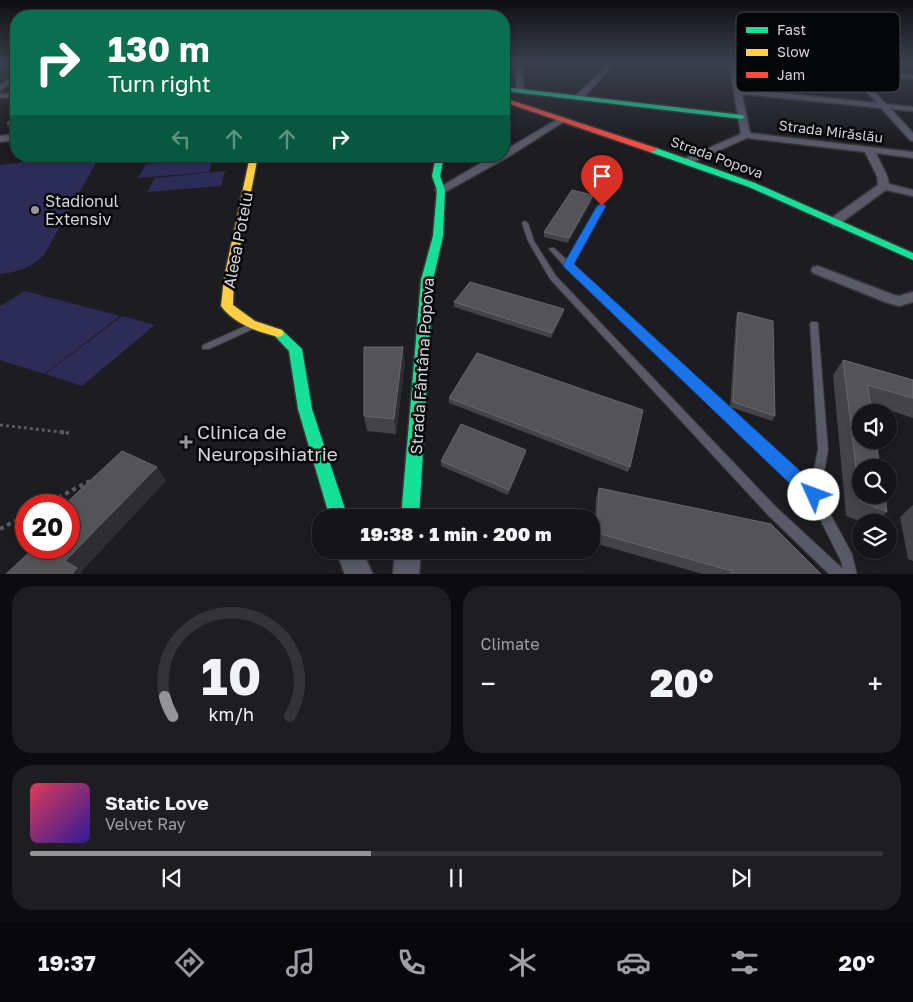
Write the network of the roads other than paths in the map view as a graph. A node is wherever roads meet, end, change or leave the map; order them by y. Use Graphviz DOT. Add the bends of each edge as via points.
graph roads {
  1 [pos="510,90"];
  2 [pos="586,90"];
  3 [pos="520,91"];
  4 [pos="737,92"];
  5 [pos="871,92"];
  6 [pos="578,98"];
  7 [pos="510,102"];
  8 [pos="885,106"];
  9 [pos="913,109"];
  10 [pos="742,117"];
  11 [pos="564,119"];
  12 [pos="746,135"];
  13 [pos="913,138"];
  14 [pos="510,150"];
  15 [pos="869,150"];
  16 [pos="913,155"];
  17 [pos="687,161"];
  18 [pos="253,162"];
  19 [pos="439,162"];
  20 [pos="490,162"];
  21 [pos="884,186"];
  22 [pos="441,190"];
  23 [pos="913,193"];
  24 [pos="602,206"];
  25 [pos="834,222"];
  26 [pos="525,223"];
  27 [pos="552,249"];
  28 [pos="913,257"];
  29 [pos="568,265"];
  30 [pos="818,270"];
  31 [pos="913,297"];
  32 [pos="814,324"];
  33 [pos="253,326"];
  34 [pos="206,347"];
  35 [pos="814,495"];
  36 [pos="336,509"];
  37 [pos="411,509"];
  38 [pos="352,559"];
  39 [pos="407,559"];
  40 [pos="360,574"];
  41 [pos="406,574"];
  42 [pos="840,574"];
  43 [pos="852,574"];
  1 -- 3 [label="street"];
  2 -- 6 [label="street"];
  3 -- 6 [label="street"];
  4 -- 8 [label="street"];
  4 -- 10 [label="street"];
  5 -- 8 [label="street"];
  6 -- 10 [label="street"];
  7 -- 11 [label="street, Strada Popova"];
  8 -- 9 [label="street"];
  8 -- 13 [label="street"];
  10 -- 12 [label="street"];
  11 -- 14 [label="street"];
  11 -- 17 [label="street, Strada Popova"];
  12 -- 15 [label="street, Strada Mirăslău"];
  12 -- 17 [label="street"];
  15 -- 16 [label="street, Strada Mirăslău"];
  15 -- 21 [label="street"];
  17 -- 25 [label="street, Strada Popova"];
  18 -- 33 [label="street, Aleea Potelu" via="229,278 227,306"];
  19 -- 22 [label="street, Strada Fântâna Popova" via="436,176"];
  20 -- 22 [label="street"];
  21 -- 23 [label="street"];
  21 -- 25 [label="street"];
  22 -- 37 [label="street, Strada Fântâna Popova" via="438,236 427,280"];
  24 -- 29 [label="lane"];
  25 -- 28 [label="street, Strada Popova"];
  26 -- 42 [label="lane" via="531,241 552,278 772,511"];
  27 -- 29 [label="lane"];
  29 -- 35 [label="lane"];
  30 -- 31 [label="street" via="890,299 899,301"];
  32 -- 35 [label="lane" via="823,450"];
  33 -- 34 [label="lane"];
  33 -- 36 [label="street, Aleea Potelu" via="282,334 295,349 305,409"];
  35 -- 43 [label="lane"];
  38 -- 40 [label="street"];
  39 -- 41 [label="street"];
}
